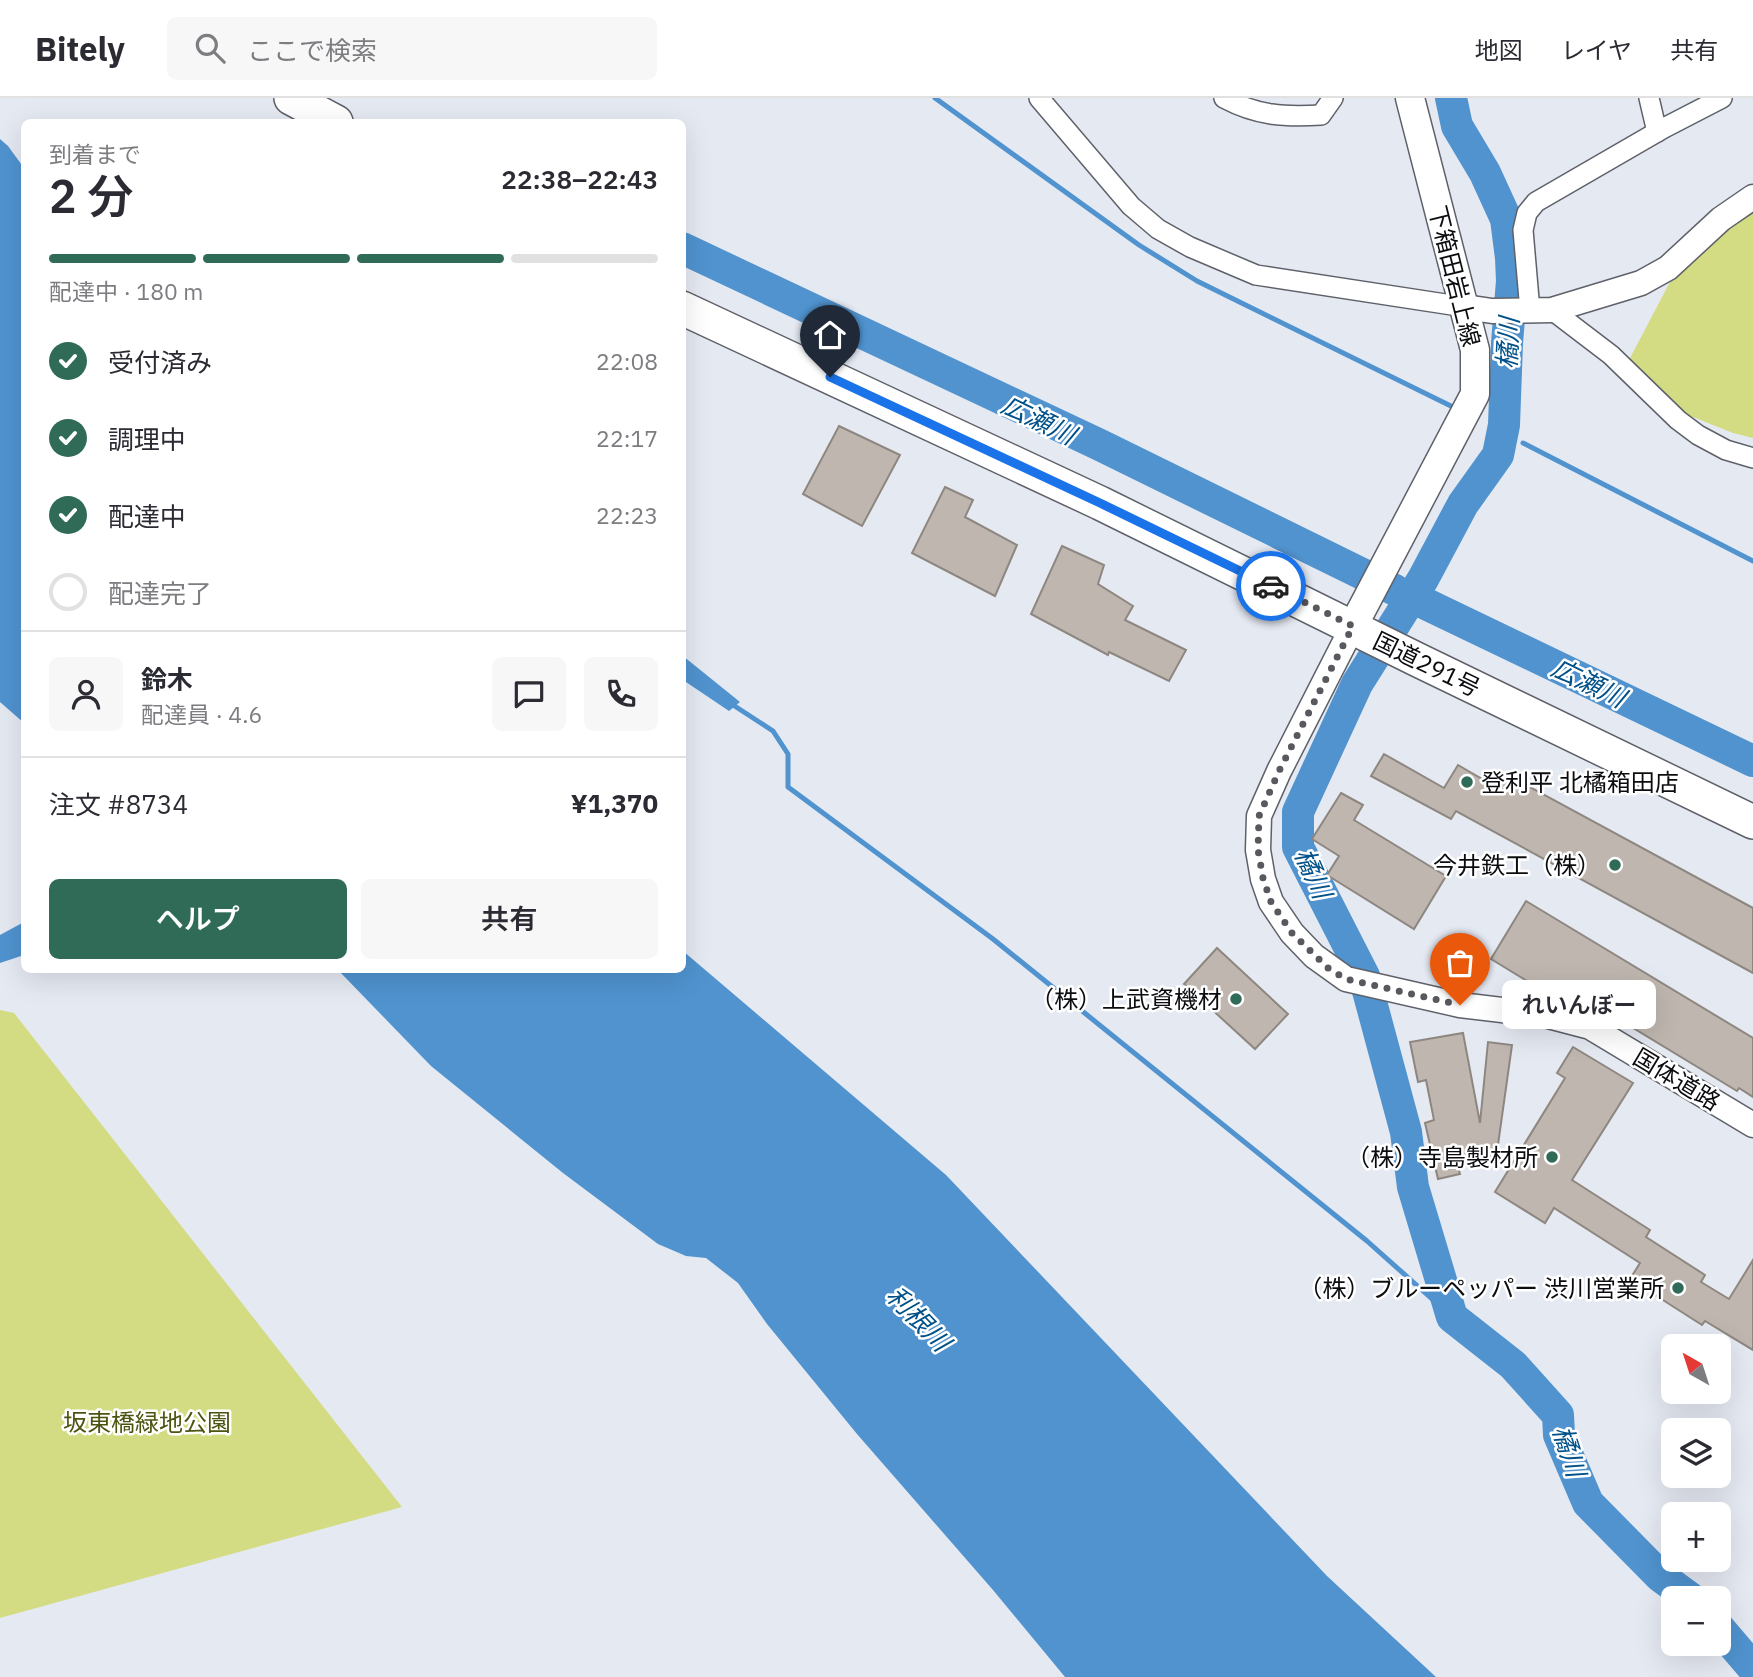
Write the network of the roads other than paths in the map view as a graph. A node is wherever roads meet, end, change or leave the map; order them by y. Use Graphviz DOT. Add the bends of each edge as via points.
graph roads {
  1 [pos="291,98"];
  2 [pos="1039,98"];
  3 [pos="1224,98"];
  4 [pos="1333,98"];
  5 [pos="1410,98"];
  6 [pos="1649,98"];
  7 [pos="1722,98"];
  8 [pos="330,119"];
  9 [pos="1657,132"];
  10 [pos="1753,197"];
  11 [pos="1478,309"];
  12 [pos="686,310"];
  13 [pos="1535,311"];
  14 [pos="1753,458"];
  15 [pos="1363,632"];
  16 [pos="1753,822"];
  17 [pos="1753,1125"];
  1 -- 8 [label="highway"];
  2 -- 11 [label="street" via="1131,206 1190,247 1256,275"];
  3 -- 4 [label="street" via="1247,110 1290,116 1321,115"];
  5 -- 11 [label="main road, 下箱田岩上線"];
  6 -- 9 [label="street"];
  7 -- 9 [label="street"];
  9 -- 13 [label="street" via="1535,202 1527,212 1523,230"];
  10 -- 13 [label="street" via="1721,219 1668,268 1641,283"];
  11 -- 13 [label="street"];
  11 -- 15 [label="main road, 下箱田岩上線" via="1475,394 1370,596"];
  12 -- 15 [label="highway, 国道291号"];
  13 -- 14 [label="street" via="1611,355 1698,435"];
  15 -- 16 [label="highway, 国道291号"];
  15 -- 17 [label="street, 国体道路" via="1259,816 1263,878 1271,902 1292,933 1346,979 1460,1005 1564,1019 1590,1027"];
}
